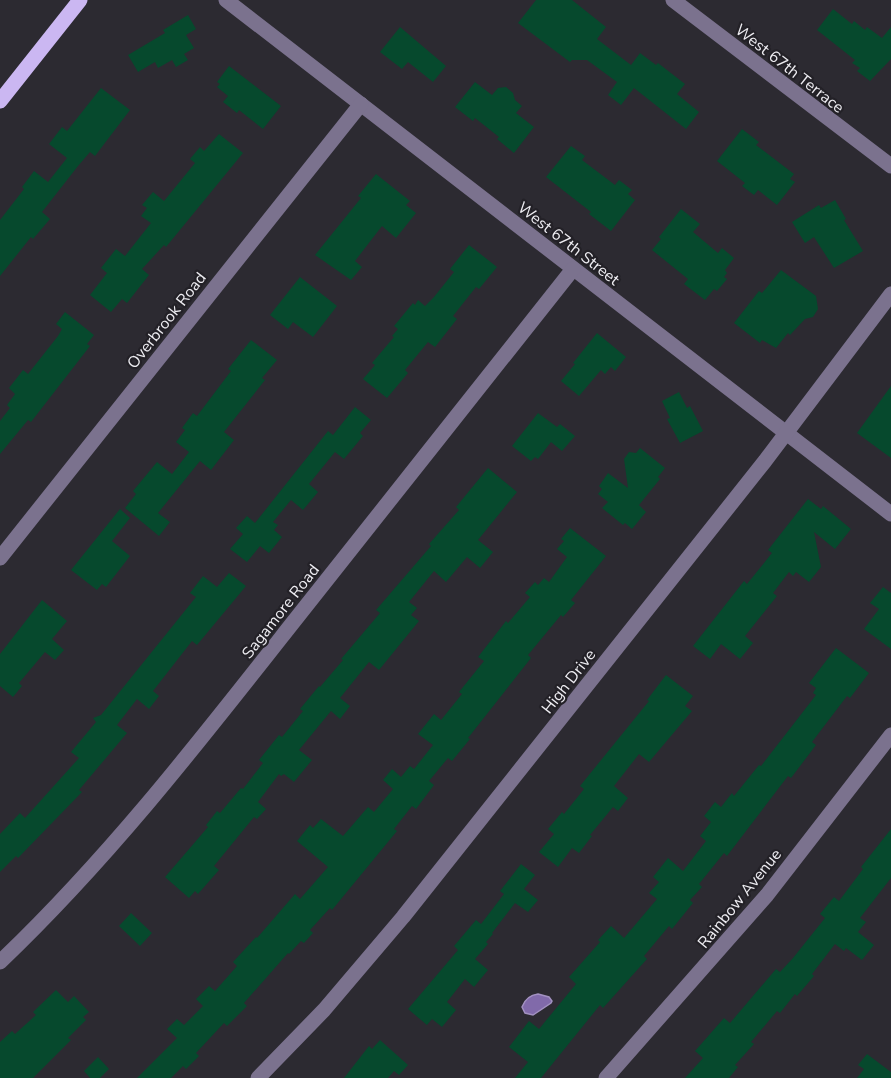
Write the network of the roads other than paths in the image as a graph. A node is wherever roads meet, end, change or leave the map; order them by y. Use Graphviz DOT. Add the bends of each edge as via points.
graph roads {
  1 [pos="80,0"];
  2 [pos="226,0"];
  3 [pos="673,0"];
  4 [pos="0,100"];
  5 [pos="361,104"];
  6 [pos="889,168"];
  7 [pos="573,269"];
  8 [pos="891,294"];
  9 [pos="786,432"];
  10 [pos="891,514"];
  11 [pos="0,558"];
  12 [pos="891,735"];
  13 [pos="0,962"];
  14 [pos="258,1078"];
  15 [pos="606,1078"];
  1 -- 4 [label="main road"];
  2 -- 5 [label="street, West 67th Street"];
  3 -- 6 [label="street, West 67th Terrace"];
  5 -- 7 [label="street, West 67th Street"];
  5 -- 11 [label="street, Overbrook Road"];
  7 -- 9 [label="street, West 67th Street"];
  7 -- 13 [label="street, Sagamore Road" via="179,767 97,862"];
  8 -- 9 [label="street, High Drive"];
  9 -- 10 [label="street, West 67th Street"];
  9 -- 14 [label="street, High Drive" via="403,917 324,1010"];
  12 -- 15 [label="street, Rainbow Avenue" via="760,903"];
}
